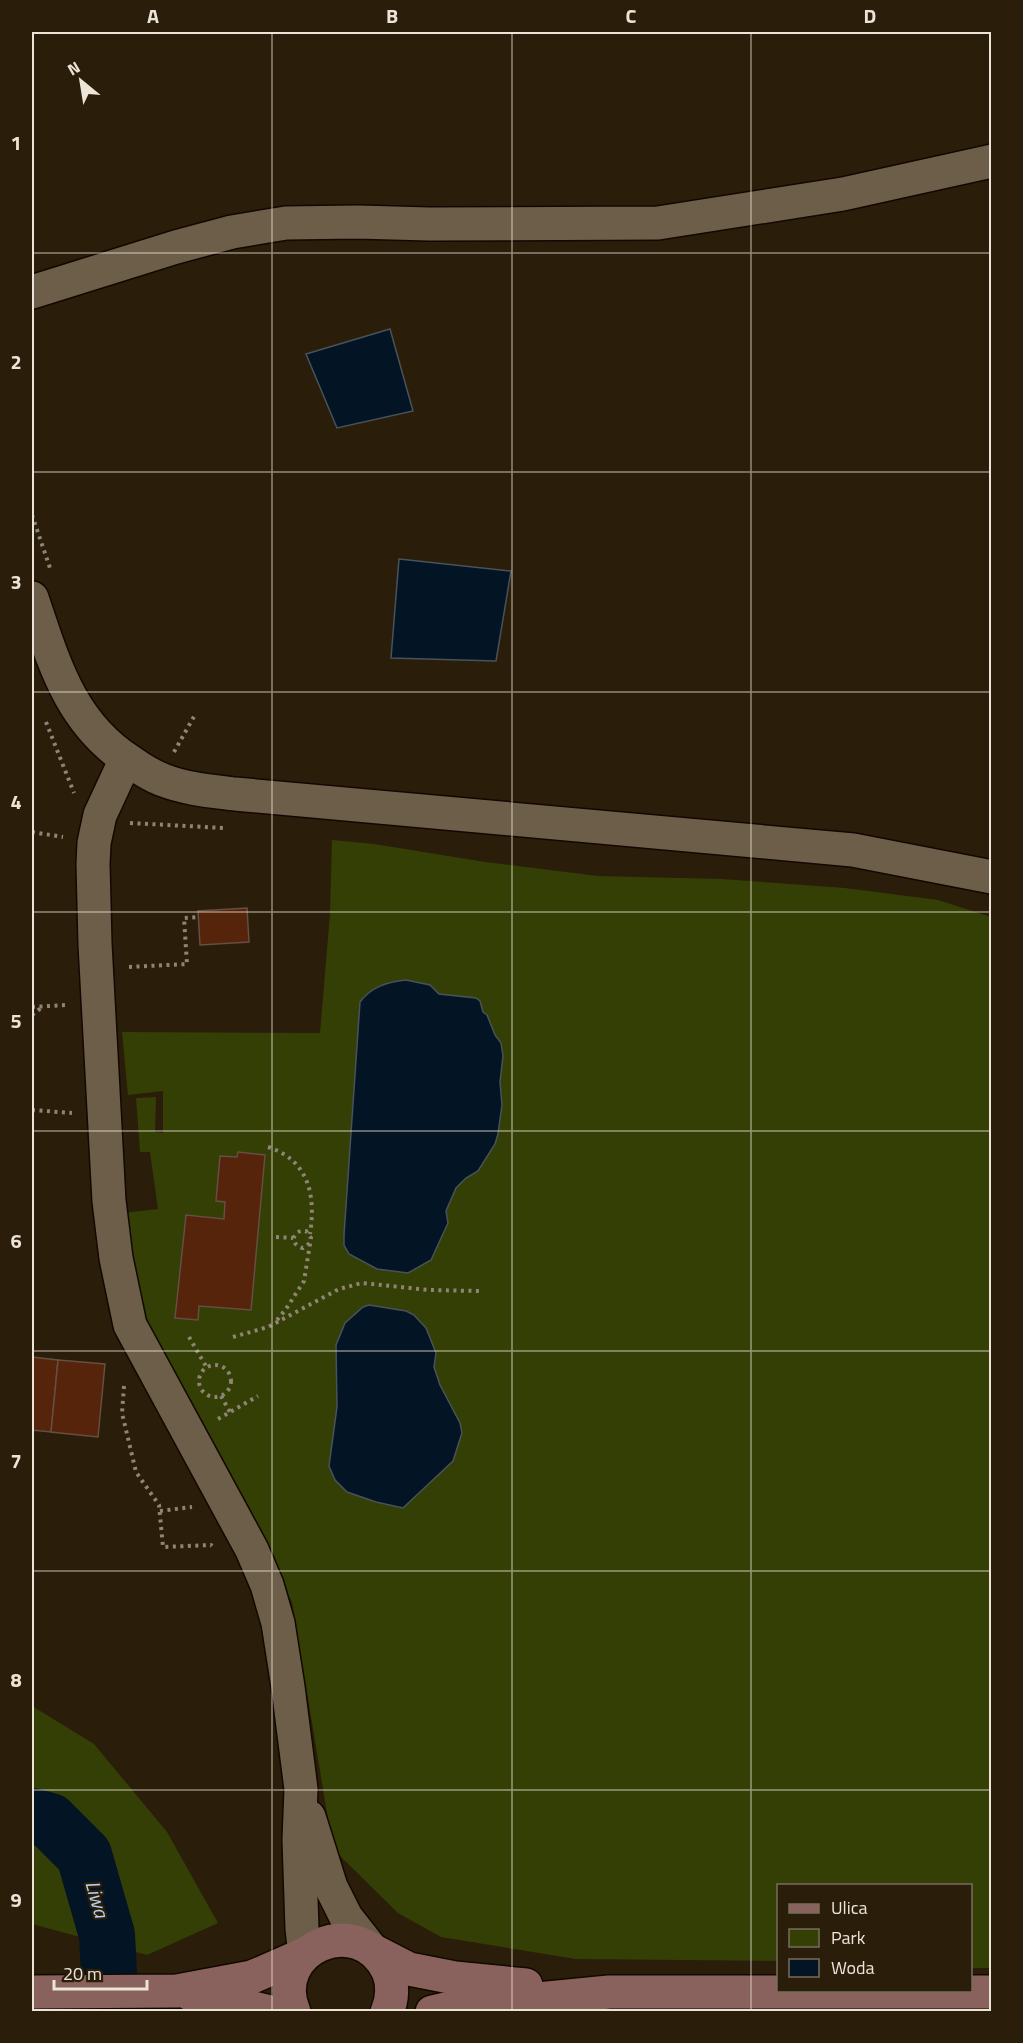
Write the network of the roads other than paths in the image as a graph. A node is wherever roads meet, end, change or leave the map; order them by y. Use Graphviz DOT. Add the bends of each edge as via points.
graph roads {
  1 [pos="992,161"];
  2 [pos="32,292"];
  3 [pos="32,597"];
  4 [pos="126,759"];
  5 [pos="992,877"];
  6 [pos="300,1789"];
  7 [pos="372,1950"];
  8 [pos="305,1954"];
  9 [pos="177,1991"];
  10 [pos="32,1992"];
  11 [pos="609,1992"];
  12 [pos="992,1992"];
  13 [pos="271,2012"];
  14 [pos="294,2012"];
  15 [pos="387,2012"];
  16 [pos="432,2012"];
  1 -- 2 [label="street" via="843,194 658,223 286,223 176,247"];
  3 -- 4 [label="street" via="71,701 111,749"];
  4 -- 5 [label="street" via="163,780 196,789 853,850"];
  4 -- 6 [label="street" via="100,815 93,864 109,1201 116,1258 130,1325 252,1550 267,1585 278,1623"];
  6 -- 7 [label="street" via="331,1887 346,1917"];
  6 -- 8 [label="street"];
  7 -- 8 [label="main road" via="356,1941 338,1939 320,1943"];
  7 -- 11 [label="main road" via="409,1969 454,1978"];
  7 -- 15 [label="main road" via="390,1976 392,1992"];
  8 -- 9 [label="main road" via="252,1977"];
  8 -- 14 [label="main road" via="294,1968 289,1985"];
  9 -- 10 [label="main road"];
  9 -- 13 [label="main road"];
  11 -- 12 [label="main road"];
  11 -- 16 [label="main road"];
}
